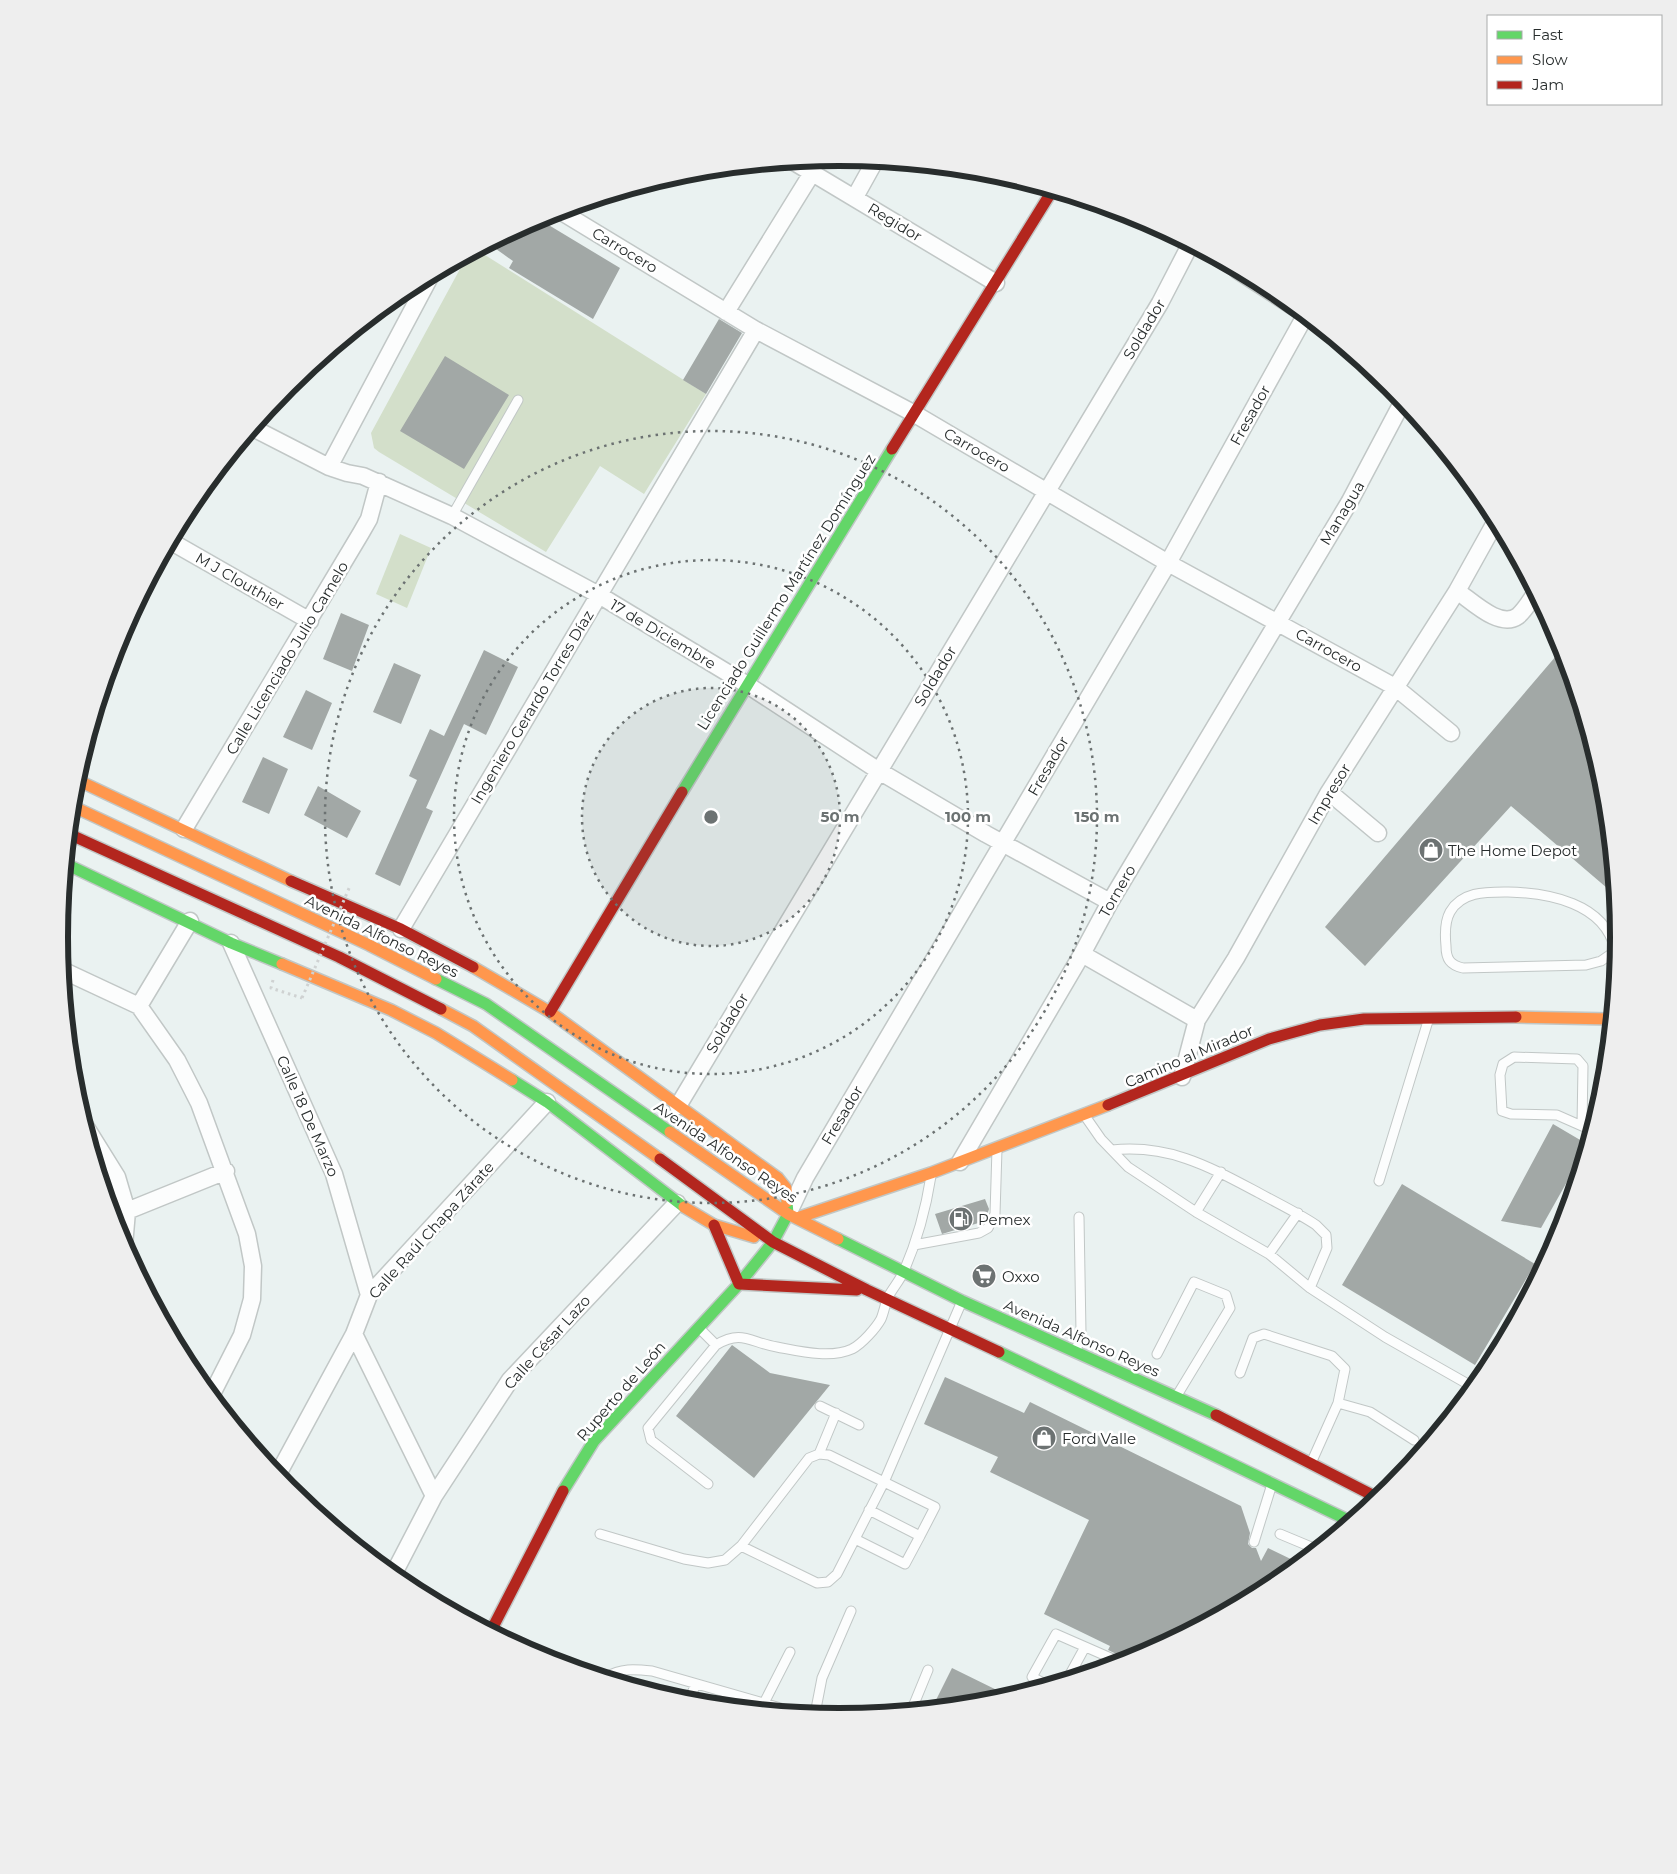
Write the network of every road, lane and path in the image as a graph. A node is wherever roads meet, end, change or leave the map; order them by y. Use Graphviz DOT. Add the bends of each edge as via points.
graph roads {
  1 [pos="803,167"];
  2 [pos="872,167"];
  3 [pos="812,173"];
  4 [pos="1049,196"];
  5 [pos="855,198"];
  6 [pos="568,216"];
  7 [pos="1187,250"];
  8 [pos="996,283"];
  9 [pos="425,287"];
  10 [pos="726,312"];
  11 [pos="1302,321"];
  12 [pos="756,330"];
  13 [pos="518,400"];
  14 [pos="1399,408"];
  15 [pos="914,413"];
  16 [pos="258,430"];
  17 [pos="329,467"];
  18 [pos="378,482"];
  19 [pos="1046,490"];
  20 [pos="452,516"];
  21 [pos="1492,529"];
  22 [pos="175,544"];
  23 [pos="1168,563"];
  24 [pos="1457,591"];
  25 [pos="599,595"];
  26 [pos="1531,599"];
  27 [pos="310,621"];
  28 [pos="1279,623"];
  29 [pos="746,684"];
  30 [pos="1395,687"];
  31 [pos="1451,733"];
  32 [pos="879,771"];
  33 [pos="83,783"];
  34 [pos="1328,792"];
  35 [pos="78,809"];
  36 [pos="184,829"];
  37 [pos="1378,833"];
  38 [pos="74,836"];
  39 [pos="1003,842"];
  40 [pos="71,866"];
  41 [pos="350,886"];
  42 [pos="1110,902"];
  43 [pos="190,921"];
  44 [pos="401,929"];
  45 [pos="1610,934"];
  46 [pos="231,943"];
  47 [pos="369,945"];
  48 [pos="406,951"];
  49 [pos="424,954"];
  50 [pos="1082,954"];
  51 [pos="1609,957"];
  52 [pos="461,960"];
  53 [pos="69,973"];
  54 [pos="377,976"];
  55 [pos="302,998"];
  56 [pos="139,1006"];
  57 [pos="550,1012"];
  58 [pos="1428,1018"];
  59 [pos="1605,1019"];
  60 [pos="1197,1020"];
  61 [pos="436,1033"];
  62 [pos="1182,1077"];
  63 [pos="547,1102"];
  64 [pos="678,1106"];
  65 [pos="1084,1115"];
  66 [pos="1582,1125"];
  67 [pos="1585,1127"];
  68 [pos="96,1143"];
  69 [pos="997,1148"];
  70 [pos="1112,1150"];
  71 [pos="960,1162"];
  72 [pos="226,1171"];
  73 [pos="1221,1172"];
  74 [pos="931,1173"];
  75 [pos="1379,1181"];
  76 [pos="677,1203"];
  77 [pos="127,1211"];
  78 [pos="1196,1212"];
  79 [pos="1298,1213"];
  80 [pos="792,1216"];
  81 [pos="1079,1217"];
  82 [pos="714,1225"];
  83 [pos="125,1230"];
  84 [pos="773,1242"];
  85 [pos="914,1245"];
  86 [pos="1269,1254"];
  87 [pos="903,1272"];
  88 [pos="739,1284"];
  89 [pos="1310,1288"];
  90 [pos="867,1290"];
  91 [pos="369,1295"];
  92 [pos="888,1298"];
  93 [pos="962,1301"];
  94 [pos="698,1327"];
  95 [pos="951,1330"];
  96 [pos="354,1334"];
  97 [pos="716,1345"];
  98 [pos="1076,1352"];
  99 [pos="1157,1354"];
  100 [pos="1240,1373"];
  101 [pos="1467,1383"];
  102 [pos="215,1389"];
  103 [pos="1176,1397"];
  104 [pos="1338,1403"];
  105 [pos="820,1406"];
  106 [pos="836,1413"];
  107 [pos="859,1425"];
  108 [pos="1414,1440"];
  109 [pos="819,1454"];
  110 [pos="1312,1461"];
  111 [pos="281,1469"];
  112 [pos="884,1482"];
  113 [pos="1272,1483"];
  114 [pos="708,1484"];
  115 [pos="1371,1494"];
  116 [pos="434,1496"];
  117 [pos="869,1510"];
  118 [pos="1345,1519"];
  119 [pos="600,1534"];
  120 [pos="1280,1534"];
  121 [pos="920,1536"];
  122 [pos="855,1539"];
  123 [pos="1254,1542"];
  124 [pos="741,1546"];
  125 [pos="1311,1547"];
  126 [pos="396,1568"];
  127 [pos="851,1611"];
  128 [pos="493,1626"];
  129 [pos="1085,1647"];
  130 [pos="790,1652"];
  131 [pos="1110,1658"];
  132 [pos="928,1670"];
  133 [pos="1072,1672"];
  134 [pos="612,1674"];
  135 [pos="1040,1681"];
  136 [pos="696,1684"];
  137 [pos="692,1694"];
  138 [pos="764,1703"];
  139 [pos="915,1703"];
  140 [pos="767,1704"];
  141 [pos="816,1707"];
  1 -- 3 [label="street, Regidor"];
  2 -- 5 [label="street"];
  3 -- 5 [label="street, Regidor"];
  3 -- 10 [label="street"];
  4 -- 8 [label="main road, Licenciado Guillermo Martínez Domínguez"];
  5 -- 8 [label="street, Regidor"];
  6 -- 10 [label="street, Carrocero"];
  7 -- 19 [label="street, Soldador" via="1160,303"];
  8 -- 15 [label="main road, Licenciado Guillermo Martínez Domínguez"];
  9 -- 17 [label="street"];
  10 -- 12 [label="street, Carrocero"];
  11 -- 23 [label="street, Fresador"];
  12 -- 15 [label="street, Carrocero"];
  12 -- 25 [label="street, Ingeniero Gerardo Torres Díaz"];
  13 -- 20 [label="lane"];
  14 -- 28 [label="street, Managua"];
  15 -- 19 [label="street, Carrocero"];
  15 -- 29 [label="main road, Licenciado Guillermo Martínez Domínguez"];
  16 -- 17 [label="street, 17 de Diciembre"];
  17 -- 18 [label="street, 17 de Diciembre"];
  18 -- 20 [label="street, 17 de Diciembre"];
  18 -- 27 [label="street, Calle Licenciado Julio Camelo" via="369,519"];
  19 -- 23 [label="street, Carrocero"];
  19 -- 32 [label="street, Soldador"];
  20 -- 25 [label="street, 17 de Diciembre"];
  21 -- 24 [label="street, Impresor"];
  22 -- 27 [label="street, M J Clouthier"];
  23 -- 28 [label="street, Carrocero"];
  23 -- 39 [label="street, Fresador"];
  24 -- 26 [label="street" via="1500,620 1510,621"];
  24 -- 30 [label="street, Impresor"];
  25 -- 29 [label="street, 17 de Diciembre"];
  25 -- 44 [label="street, Ingeniero Gerardo Torres Díaz"];
  27 -- 36 [label="street, Calle Licenciado Julio Camelo"];
  28 -- 30 [label="street, Carrocero"];
  28 -- 42 [label="street, Tornero"];
  29 -- 32 [label="street, 17 de Diciembre"];
  29 -- 57 [label="main road, Licenciado Guillermo Martínez Domínguez"];
  30 -- 31 [label="street, Carrocero"];
  30 -- 34 [label="street, Impresor"];
  32 -- 39 [label="street, 17 de Diciembre"];
  32 -- 64 [label="street, Soldador"];
  33 -- 36 [label="main road"];
  34 -- 37 [label="street"];
  34 -- 60 [label="street, Impresor" via="1236,958"];
  35 -- 47 [label="main road, Avenida Alfonso Reyes"];
  36 -- 44 [label="main road" via="306,888"];
  38 -- 54 [label="main road"];
  39 -- 42 [label="street, 17 de Diciembre"];
  39 -- 80 [label="street, Fresador" via="805,1178"];
  40 -- 43 [label="main road"];
  41 -- 55 [label="path, bridge"];
  42 -- 50 [label="street, Tornero"];
  43 -- 46 [label="main road"];
  43 -- 56 [label="street"];
  44 -- 52 [label="main road"];
  45 -- 51 [label="lane" via="1597,919 1570,902 1551,896 1485,892 1460,902 1447,919 1447,956 1453,965 1463,968 1586,965"];
  46 -- 61 [label="main road" via="391,1010"];
  46 -- 91 [label="street, Calle 18 De Marzo" via="334,1174"];
  47 -- 48 [label="main road"];
  47 -- 80 [label="main road, Avenida Alfonso Reyes" via="486,1004"];
  49 -- 52 [label="main road"];
  50 -- 60 [label="street"];
  50 -- 71 [label="street, Tornero"];
  52 -- 57 [label="main road"];
  53 -- 56 [label="street"];
  54 -- 61 [label="main road"];
  54 -- 84 [label="main road" via="473,1026"];
  56 -- 72 [label="street" via="177,1060"];
  57 -- 64 [label="main road"];
  58 -- 59 [label="main road, Camino al Mirador"];
  58 -- 62 [label="main road, Camino al Mirador" via="1364,1019 1320,1025 1269,1039"];
  58 -- 75 [label="lane"];
  60 -- 62 [label="street, Impresor"];
  61 -- 63 [label="main road"];
  62 -- 65 [label="main road, Camino al Mirador"];
  63 -- 76 [label="main road"];
  63 -- 91 [label="street, Calle Raúl Chapa Zárate"];
  64 -- 80 [label="main road" via="778,1178 786,1188"];
  65 -- 69 [label="main road, Camino al Mirador"];
  65 -- 70 [label="lane"];
  66 -- 66 [label="lane" via="1557,1115 1502,1111 1500,1075 1503,1064 1514,1057 1578,1059 1583,1066"];
  66 -- 67 [label="lane"];
  68 -- 77 [label="street" via="117,1177"];
  69 -- 71 [label="main road, Camino al Mirador"];
  69 -- 85 [label="lane" via="994,1214 988,1228 979,1233"];
  70 -- 73 [label="lane" via="1158,1151 1181,1156"];
  70 -- 78 [label="lane" via="1128,1167"];
  71 -- 74 [label="main road, Camino al Mirador"];
  72 -- 77 [label="street"];
  72 -- 102 [label="street" via="247,1234 253,1266 252,1299 242,1335"];
  73 -- 78 [label="lane"];
  73 -- 79 [label="lane"];
  74 -- 80 [label="main road, Camino al Mirador"];
  74 -- 85 [label="lane"];
  76 -- 82 [label="main road"];
  76 -- 116 [label="street, Calle César Lazo" via="510,1380"];
  77 -- 83 [label="street"];
  78 -- 86 [label="lane"];
  79 -- 86 [label="lane"];
  79 -- 89 [label="lane" via="1326,1235 1327,1248"];
  80 -- 84 [label="main road, Ruperto de León"];
  80 -- 87 [label="main road, Avenida Alfonso Reyes"];
  81 -- 98 [label="lane" via="1080,1332"];
  82 -- 84 [label="main road"];
  82 -- 88 [label="main road"];
  84 -- 88 [label="main road, Ruperto de León"];
  84 -- 90 [label="main road"];
  85 -- 87 [label="lane"];
  86 -- 89 [label="lane"];
  87 -- 92 [label="lane"];
  87 -- 93 [label="main road, Avenida Alfonso Reyes"];
  88 -- 90 [label="main road"];
  88 -- 94 [label="main road, Ruperto de León"];
  89 -- 101 [label="lane" via="1385,1337"];
  90 -- 92 [label="main road"];
  91 -- 96 [label="street, Calle Raúl Chapa Zárate"];
  92 -- 95 [label="main road"];
  92 -- 97 [label="lane" via="880,1320 863,1340 852,1348 834,1353 768,1346 743,1336 728,1338"];
  93 -- 95 [label="lane"];
  93 -- 98 [label="main road, Avenida Alfonso Reyes"];
  94 -- 97 [label="lane"];
  94 -- 128 [label="main road, Ruperto de León" via="594,1441 570,1477"];
  95 -- 112 [label="lane"];
  95 -- 113 [label="main road"];
  96 -- 111 [label="street, Calle Raúl Chapa Zárate"];
  96 -- 116 [label="street"];
  97 -- 114 [label="lane" via="648,1428 651,1440"];
  98 -- 103 [label="main road, Avenida Alfonso Reyes"];
  99 -- 103 [label="lane" via="1194,1282 1226,1295 1230,1308"];
  100 -- 104 [label="lane" via="1253,1338 1264,1334 1332,1356 1345,1369"];
  103 -- 110 [label="main road, Avenida Alfonso Reyes"];
  104 -- 108 [label="lane" via="1370,1412"];
  104 -- 110 [label="lane"];
  105 -- 106 [label="lane"];
  106 -- 107 [label="lane"];
  106 -- 109 [label="lane"];
  109 -- 112 [label="lane" via="829,1455"];
  109 -- 124 [label="lane" via="809,1458"];
  110 -- 115 [label="main road, Avenida Alfonso Reyes"];
  112 -- 117 [label="lane"];
  112 -- 121 [label="lane" via="934,1507"];
  113 -- 118 [label="main road"];
  113 -- 123 [label="lane"];
  116 -- 126 [label="street, Calle César Lazo"];
  117 -- 121 [label="lane"];
  117 -- 122 [label="lane"];
  119 -- 124 [label="lane" via="708,1563 725,1560"];
  120 -- 125 [label="lane"];
  121 -- 122 [label="lane" via="905,1564"];
  122 -- 124 [label="lane" via="837,1574 828,1582 817,1582"];
  127 -- 141 [label="lane" via="822,1678"];
  129 -- 131 [label="lane"];
  129 -- 133 [label="lane"];
  129 -- 135 [label="lane" via="1056,1634 1032,1677"];
  130 -- 138 [label="lane"];
  132 -- 139 [label="lane"];
  134 -- 136 [label="lane" via="633,1668"];
  136 -- 137 [label="lane"];
  136 -- 138 [label="lane"];
  138 -- 140 [label="lane"];
}
